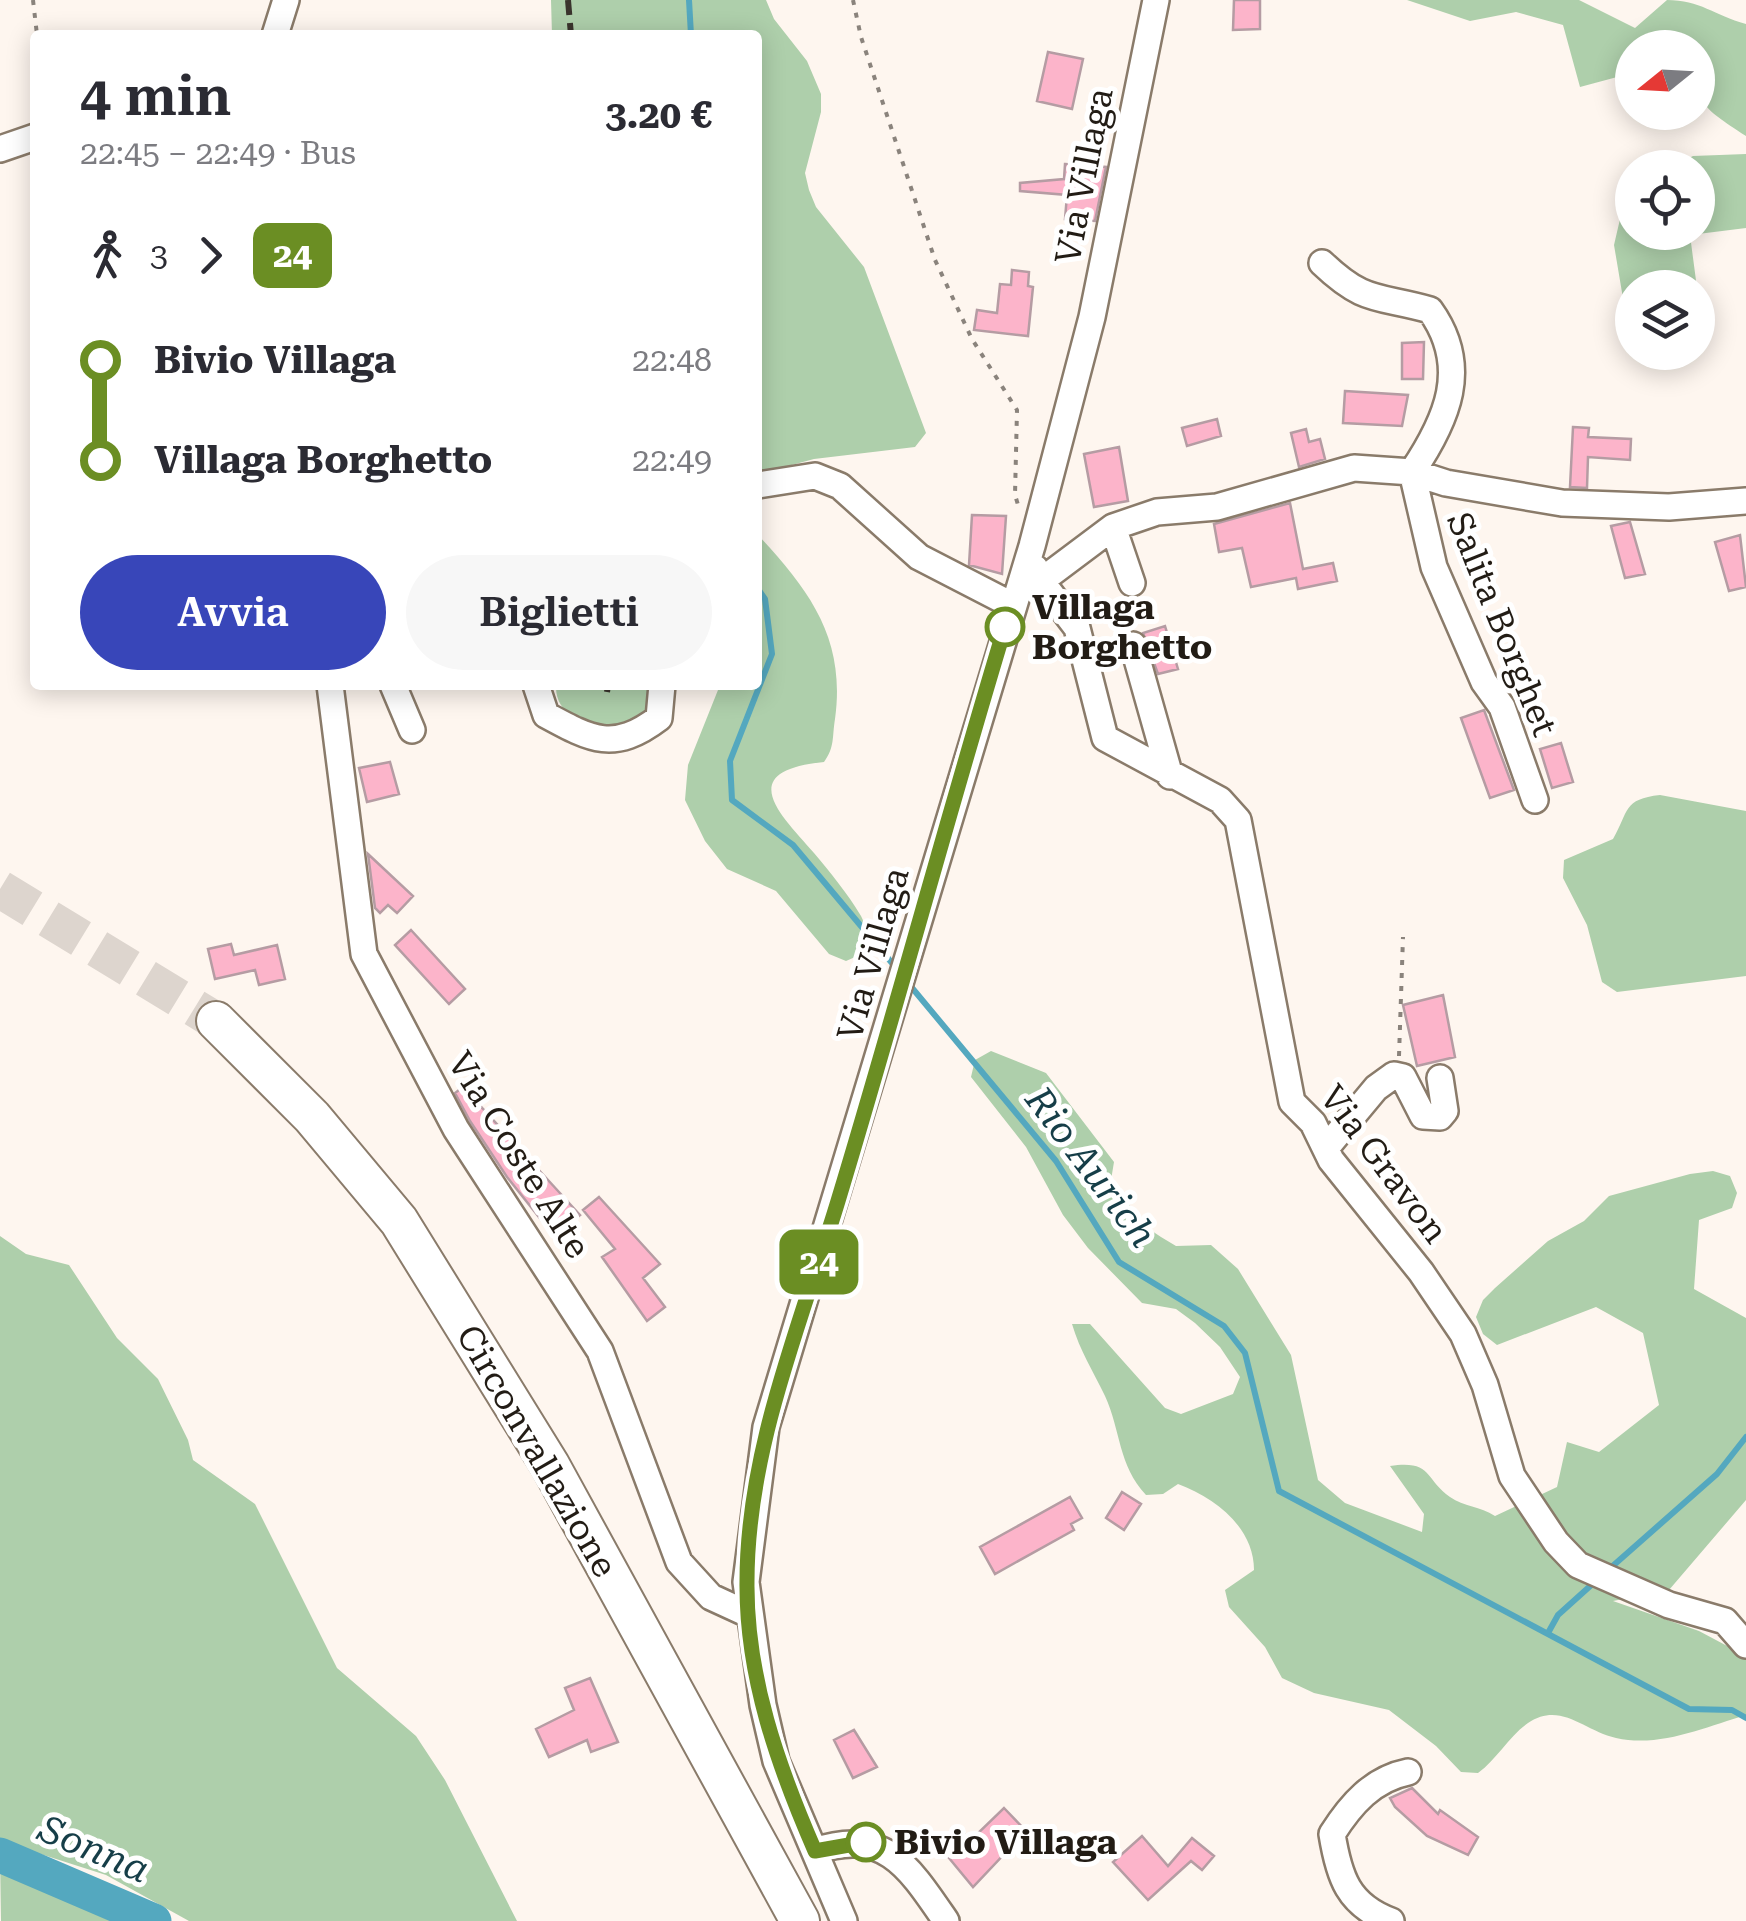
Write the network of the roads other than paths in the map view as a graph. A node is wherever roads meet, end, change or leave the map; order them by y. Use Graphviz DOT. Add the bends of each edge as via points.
graph roads {
  1 [pos="286,0"];
  2 [pos="1156,0"];
  3 [pos="277,30"];
  4 [pos="30,139"];
  5 [pos="0,149"];
  6 [pos="1322,263"];
  7 [pos="1412,472"];
  8 [pos="762,483"];
  9 [pos="1746,501"];
  10 [pos="1113,527"];
  11 [pos="1030,551"];
  12 [pos="1041,581"];
  13 [pos="1132,583"];
  14 [pos="1012,605"];
  15 [pos="1133,644"];
  16 [pos="331,690"];
  17 [pos="395,690"];
  18 [pos="538,690"];
  19 [pos="662,690"];
  20 [pos="412,730"];
  21 [pos="1170,776"];
  22 [pos="1535,800"];
  23 [pos="216,1020"];
  24 [pos="1440,1078"];
  25 [pos="1326,1148"];
  26 [pos="748,1614"];
  27 [pos="1736,1618"];
  28 [pos="1746,1645"];
  29 [pos="1408,1772"];
  30 [pos="815,1851"];
  31 [pos="800,1921"];
  32 [pos="844,1921"];
  33 [pos="946,1921"];
  34 [pos="1391,1921"];
  1 -- 3 [label="street"];
  2 -- 11 [label="street, Via Villaga" via="1092,316"];
  4 -- 5 [label="street"];
  6 -- 7 [label="street" via="1350,290 1430,310 1444,329 1449,406"];
  7 -- 9 [label="street" via="1562,502 1670,507"];
  7 -- 10 [label="street" via="1354,468 1218,507 1157,512"];
  7 -- 22 [label="street, Salita Borghet" via="1434,567 1484,682 1502,707"];
  8 -- 14 [label="street" via="815,476 840,486 918,557"];
  10 -- 12 [label="street"];
  10 -- 13 [label="street"];
  11 -- 12 [label="street, Via Gravon"];
  11 -- 14 [label="street, Via Villaga"];
  12 -- 21 [label="street, Via Gravon" via="1077,628 1105,738"];
  14 -- 26 [label="street, Via Villaga" via="766,1426 751,1521"];
  15 -- 21 [label="street"];
  16 -- 26 [label="street, Via Coste Alte" via="364,954 456,1129 600,1351 678,1562 711,1596"];
  17 -- 20 [label="street"];
  18 -- 19 [label="street" via="546,714 616,742 659,718"];
  21 -- 25 [label="street, Via Gravon" via="1220,800 1238,820 1292,1102"];
  23 -- 31 [label="highway, Circonvallazione" via="312,1117 399,1221 550,1466"];
  24 -- 25 [label="street" via="1445,1110 1433,1118 1423,1116 1402,1077 1394,1075"];
  25 -- 27 [label="street, Via Gravon" via="1463,1334 1512,1476 1556,1542 1590,1570 1669,1605"];
  26 -- 30 [label="street, Via Villaga" via="776,1761"];
  27 -- 28 [label="street"];
  29 -- 34 [label="street" via="1388,1776 1350,1805 1332,1834 1338,1871 1364,1911"];
  30 -- 32 [label="street, Via Villaga"];
  30 -- 33 [label="street" via="867,1842 882,1846"];
}
